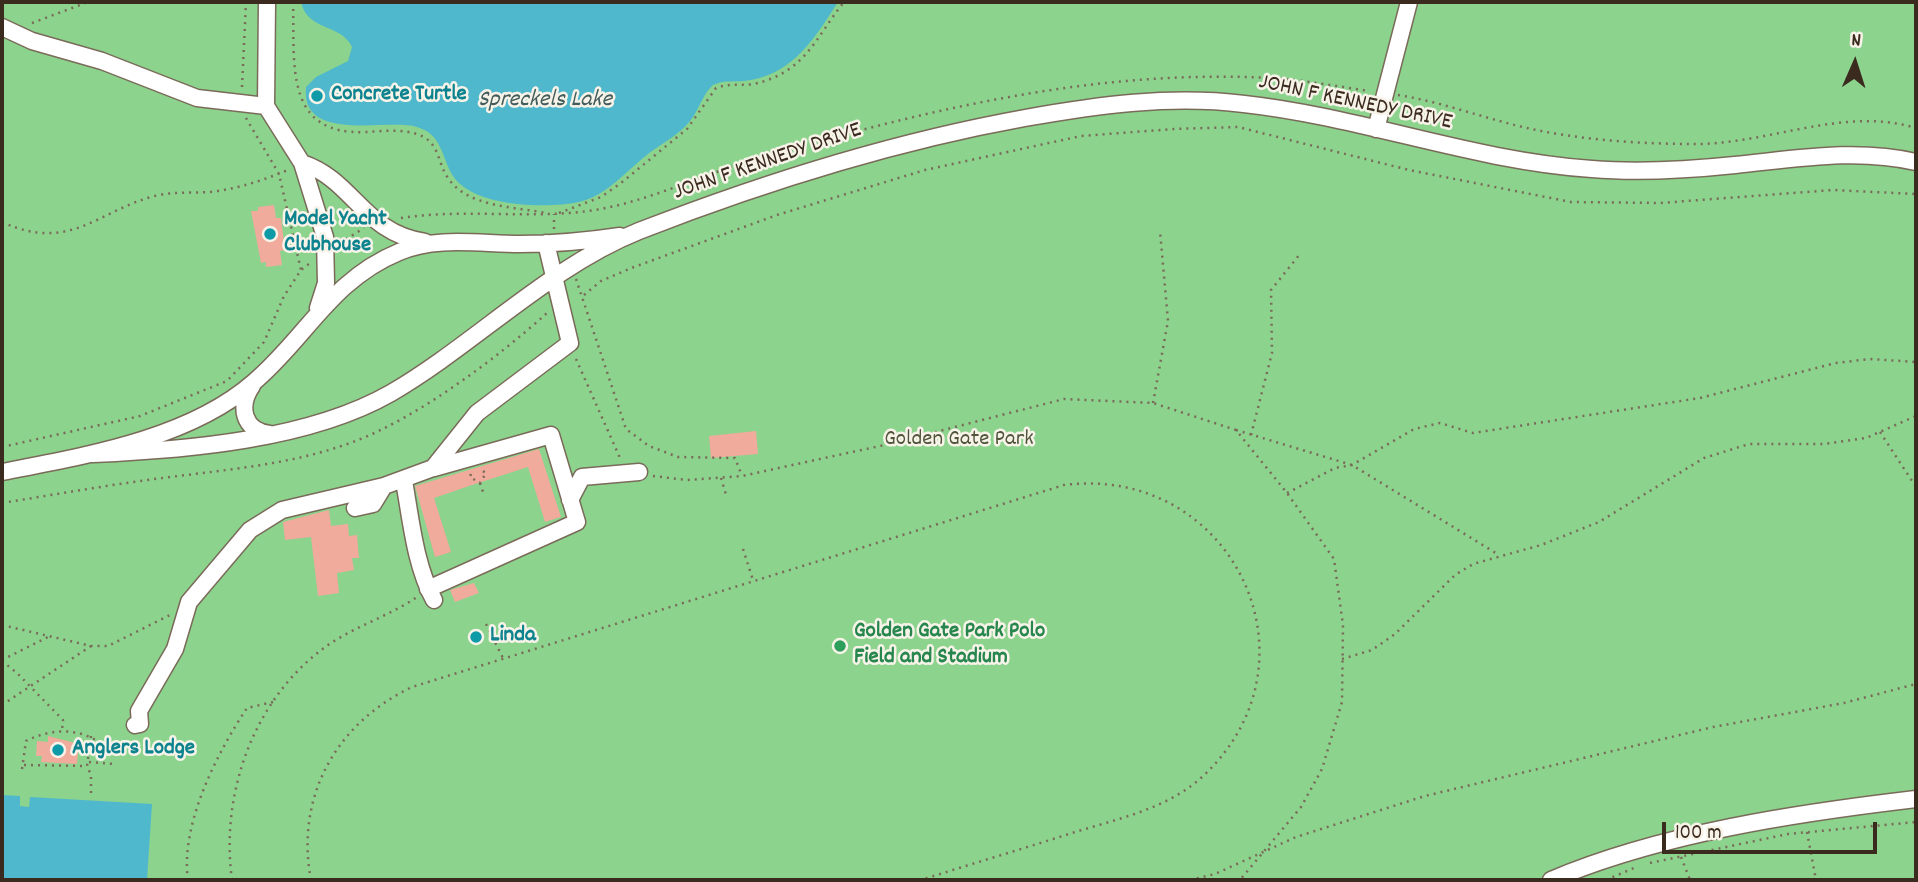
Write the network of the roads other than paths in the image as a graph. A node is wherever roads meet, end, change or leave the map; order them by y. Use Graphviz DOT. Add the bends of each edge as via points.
graph roads {
  1 [pos="267,2"];
  2 [pos="1409,2"];
  3 [pos="9,30"];
  4 [pos="266,106"];
  5 [pos="1376,130"];
  6 [pos="1916,162"];
  7 [pos="302,163"];
  8 [pos="632,234"];
  9 [pos="550,236"];
  10 [pos="452,243"];
  11 [pos="556,279"];
  12 [pos="314,314"];
  13 [pos="256,381"];
  14 [pos="272,434"];
  15 [pos="93,454"];
  16 [pos="433,468"];
  17 [pos="2,472"];
  18 [pos="639,472"];
  19 [pos="404,481"];
  20 [pos="384,486"];
  21 [pos="570,500"];
  22 [pos="355,508"];
  23 [pos="135,725"];
  24 [pos="1916,799"];
  25 [pos="1551,880"];
  1 -- 4 [label="street"];
  2 -- 5 [label="street"];
  3 -- 4 [label="street" via="197,98"];
  4 -- 7 [label="street"];
  5 -- 6 [label="street, JOHN F KENNEDY DRIVE" via="1489,156 1588,169 1660,171 1839,155"];
  5 -- 8 [label="street, JOHN F KENNEDY DRIVE" via="1275,108 1207,100 1082,109 935,135 865,153"];
  7 -- 10 [label="street" via="326,174 377,224 396,235"];
  7 -- 12 [label="street" via="319,210 327,251 326,283"];
  8 -- 9 [label="street, JOHN F KENNEDY DRIVE"];
  8 -- 11 [label="street, JOHN F KENNEDY DRIVE"];
  9 -- 10 [label="street, JOHN F KENNEDY DRIVE"];
  9 -- 11 [label="street"];
  10 -- 12 [label="street, JOHN F KENNEDY DRIVE" via="415,247 380,260"];
  11 -- 14 [label="street, JOHN F KENNEDY DRIVE" via="388,394 332,418"];
  11 -- 16 [label="street" via="570,343 477,413"];
  12 -- 13 [label="street, JOHN F KENNEDY DRIVE"];
  13 -- 14 [label="street" via="247,394 245,417 254,429"];
  13 -- 15 [label="street, JOHN F KENNEDY DRIVE" via="197,418"];
  14 -- 15 [label="street, JOHN F KENNEDY DRIVE" via="155,451"];
  15 -- 17 [label="street, JOHN F KENNEDY DRIVE"];
  16 -- 19 [label="street"];
  16 -- 21 [label="street" via="551,435"];
  18 -- 21 [label="street" via="582,477"];
  19 -- 20 [label="street"];
  19 -- 21 [label="street" via="431,594 577,522"];
  20 -- 22 [label="street" via="373,504"];
  20 -- 23 [label="street" via="297,506 259,522 242,537 189,602 175,649 139,711 140,724"];
  24 -- 25 [label="street" via="1689,838"];
}
